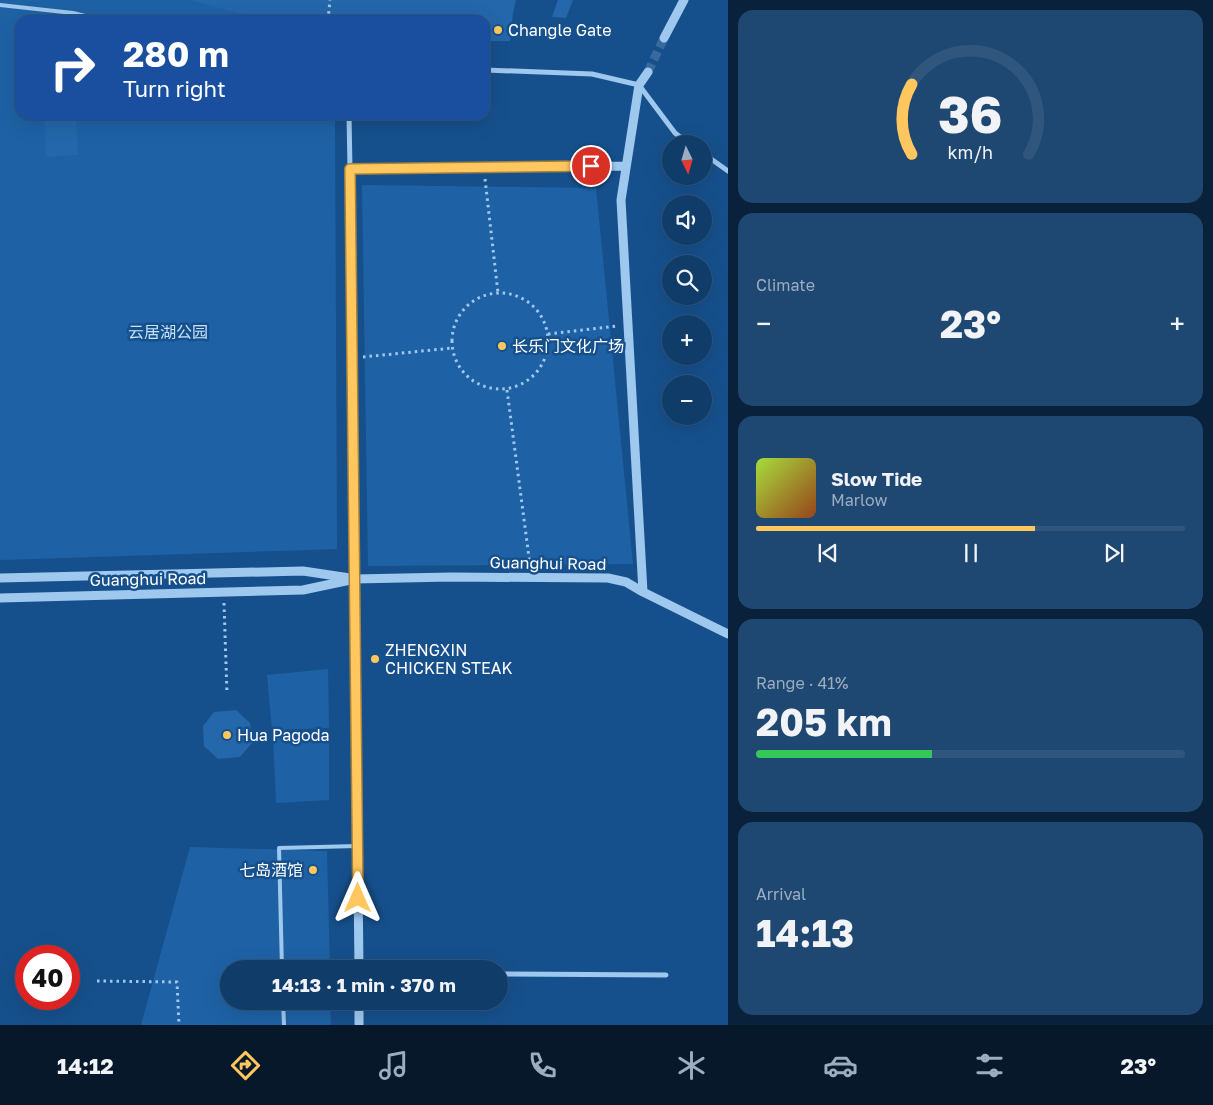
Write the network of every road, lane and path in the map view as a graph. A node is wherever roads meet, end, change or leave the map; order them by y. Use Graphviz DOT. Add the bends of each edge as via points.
graph roads {
  1 [pos="330,0"];
  2 [pos="684,0"];
  3 [pos="0,5"];
  4 [pos="82,15"];
  5 [pos="328,15"];
  6 [pos="664,38"];
  7 [pos="490,70"];
  8 [pos="648,72"];
  9 [pos="639,85"];
  10 [pos="349,120"];
  11 [pos="677,135"];
  12 [pos="712,160"];
  13 [pos="626,166"];
  14 [pos="484,168"];
  15 [pos="350,169"];
  16 [pos="728,171"];
  17 [pos="498,293"];
  18 [pos="629,325"];
  19 [pos="548,334"];
  20 [pos="452,348"];
  21 [pos="352,358"];
  22 [pos="507,390"];
  23 [pos="531,577"];
  24 [pos="0,578"];
  25 [pos="355,579"];
  26 [pos="223,592"];
  27 [pos="643,592"];
  28 [pos="0,598"];
  29 [pos="728,634"];
  30 [pos="227,694"];
  31 [pos="358,846"];
  32 [pos="282,960"];
  33 [pos="358,960"];
  34 [pos="508,974"];
  35 [pos="666,975"];
  36 [pos="97,981"];
  37 [pos="283,1010"];
  38 [pos="359,1010"];
  39 [pos="179,1025"];
  40 [pos="284,1025"];
  41 [pos="359,1025"];
  1 -- 5 [label="path"];
  2 -- 6 [label="street"];
  3 -- 4 [label="lane"];
  7 -- 9 [label="street" via="592,74"];
  8 -- 9 [label="street"];
  9 -- 11 [label="street"];
  9 -- 13 [label="street"];
  10 -- 15 [label="street"];
  12 -- 16 [label="street"];
  13 -- 14 [label="street"];
  13 -- 18 [label="street" via="621,200"];
  14 -- 15 [label="street"];
  14 -- 17 [label="path"];
  15 -- 21 [label="street"];
  17 -- 19 [label="path" via="522,298 535,307"];
  17 -- 20 [label="path" via="476,298 463,309 454,324"];
  18 -- 19 [label="path"];
  18 -- 27 [label="street"];
  19 -- 22 [label="path" via="548,350 543,364 534,376"];
  20 -- 21 [label="path"];
  20 -- 22 [label="path" via="461,372 474,383 490,389"];
  21 -- 25 [label="street"];
  22 -- 23 [label="path"];
  23 -- 25 [label="street, Guanghui Road"];
  23 -- 27 [label="street, Guanghui Road" via="608,578 626,582"];
  24 -- 25 [label="street, Guanghui Road" via="303,570"];
  25 -- 26 [label="street, Guanghui Road" via="303,590"];
  25 -- 31 [label="street"];
  26 -- 28 [label="street, Guanghui Road"];
  26 -- 30 [label="path"];
  27 -- 29 [label="street, Guanghui Road"];
  31 -- 32 [label="lane" via="279,848"];
  31 -- 33 [label="street"];
  34 -- 35 [label="street"];
  36 -- 39 [label="path" via="177,982"];
  37 -- 40 [label="lane"];
  38 -- 41 [label="street"];
}
